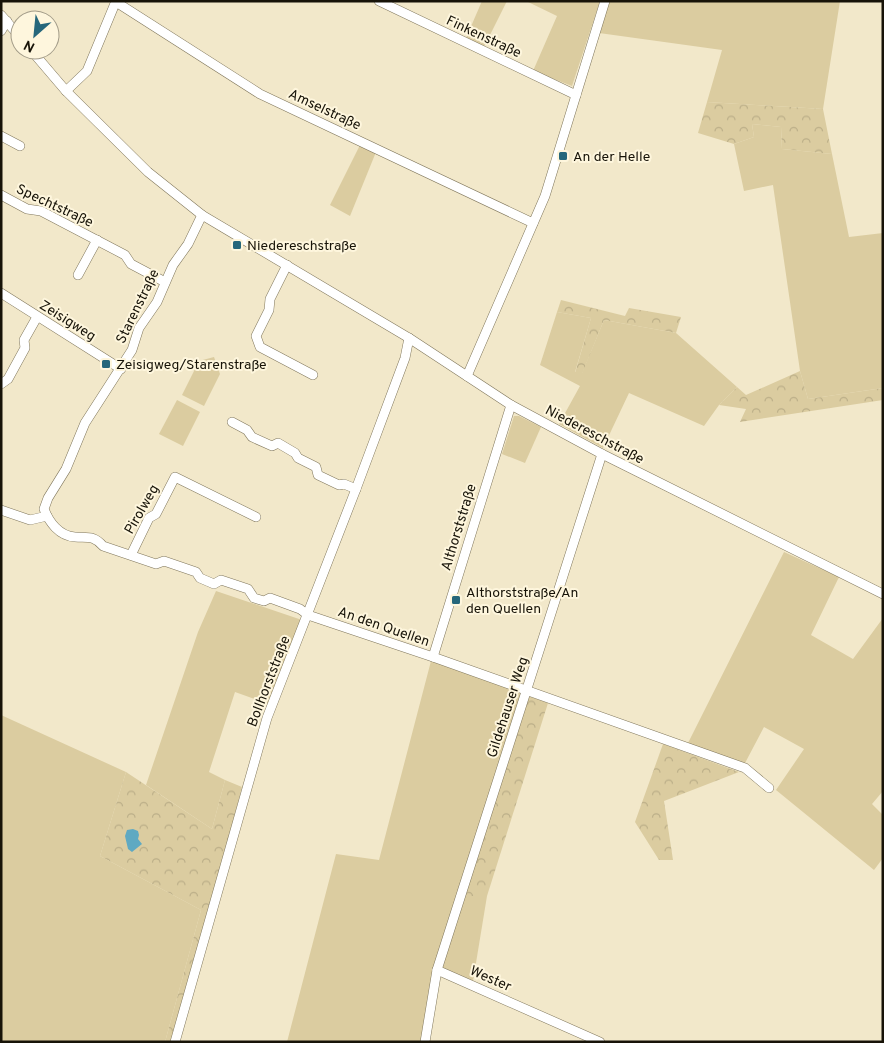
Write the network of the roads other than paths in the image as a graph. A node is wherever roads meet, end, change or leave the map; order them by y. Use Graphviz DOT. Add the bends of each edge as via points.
graph roads {
  1 [pos="379,1"];
  2 [pos="605,1"];
  3 [pos="116,2"];
  4 [pos="4,18"];
  5 [pos="1,31"];
  6 [pos="40,60"];
  7 [pos="66,91"];
  8 [pos="576,95"];
  9 [pos="1,136"];
  10 [pos="20,146"];
  11 [pos="1,195"];
  12 [pos="202,215"];
  13 [pos="533,223"];
  14 [pos="97,240"];
  15 [pos="288,265"];
  16 [pos="78,275"];
  17 [pos="165,282"];
  18 [pos="1,293"];
  19 [pos="37,317"];
  20 [pos="409,338"];
  21 [pos="121,369"];
  22 [pos="313,375"];
  23 [pos="467,376"];
  24 [pos="1,384"];
  25 [pos="511,405"];
  26 [pos="232,422"];
  27 [pos="602,454"];
  28 [pos="356,489"];
  29 [pos="1,510"];
  30 [pos="47,516"];
  31 [pos="256,517"];
  32 [pos="132,555"];
  33 [pos="883,594"];
  34 [pos="308,615"];
  35 [pos="433,657"];
  36 [pos="527,690"];
  37 [pos="770,788"];
  38 [pos="437,970"];
  39 [pos="175,1042"];
  40 [pos="425,1042"];
  41 [pos="600,1042"];
  1 -- 8 [label="street, Finkenstraße"];
  2 -- 8 [label="street"];
  3 -- 7 [label="street" via="87,71"];
  3 -- 13 [label="street, Amselstraße" via="260,94"];
  4 -- 5 [label="street"];
  6 -- 7 [label="street, Niedereschstraße"];
  7 -- 12 [label="street, Niedereschstraße" via="148,172"];
  8 -- 13 [label="street" via="545,196"];
  9 -- 10 [label="street"];
  11 -- 14 [label="street, Spechtstraße"];
  12 -- 15 [label="street, Niedereschstraße"];
  12 -- 17 [label="street, Starenstraße"];
  13 -- 23 [label="street"];
  14 -- 16 [label="street, Spechtstraße"];
  14 -- 17 [label="street, Spechtstraße" via="125,255 131,264"];
  15 -- 20 [label="street, Niedereschstraße"];
  15 -- 22 [label="street" via="270,298 269,310 256,336 260,347"];
  17 -- 21 [label="street, Starenstraße"];
  18 -- 19 [label="street, Zeisigweg"];
  19 -- 21 [label="street, Zeisigweg"];
  19 -- 24 [label="street" via="24,340 25,348 8,379"];
  20 -- 23 [label="street, Niedereschstraße"];
  20 -- 28 [label="street, Bollhorststraße" via="405,358"];
  21 -- 30 [label="street, Starenstraße" via="85,423 66,469 48,498 44,509"];
  23 -- 25 [label="street, Niedereschstraße"];
  25 -- 27 [label="street, Niedereschstraße"];
  25 -- 35 [label="street, Althorststraße"];
  26 -- 28 [label="street" via="247,430 252,437 295,452 298,458 316,467 318,475"];
  27 -- 33 [label="street, Niedereschstraße"];
  27 -- 36 [label="street, Gildehauser Weg"];
  28 -- 34 [label="street, Bollhorststraße"];
  29 -- 30 [label="street" via="30,520"];
  30 -- 32 [label="street, An den Quellen" via="62,533 93,538 103,546"];
  31 -- 32 [label="street, Pirolweg" via="175,477 156,514 149,518"];
  32 -- 34 [label="street, An den Quellen" via="156,564 164,561 196,572 200,578 214,584 221,580 248,589 254,598 264,601 270,598"];
  34 -- 35 [label="street, An den Quellen"];
  34 -- 39 [label="street, Bollhorststraße" via="267,718"];
  35 -- 36 [label="street, An den Quellen"];
  36 -- 37 [label="street, An den Quellen" via="745,768"];
  36 -- 38 [label="street, Gildehauser Weg"];
  38 -- 40 [label="street"];
  38 -- 41 [label="street, Wester"];
}
